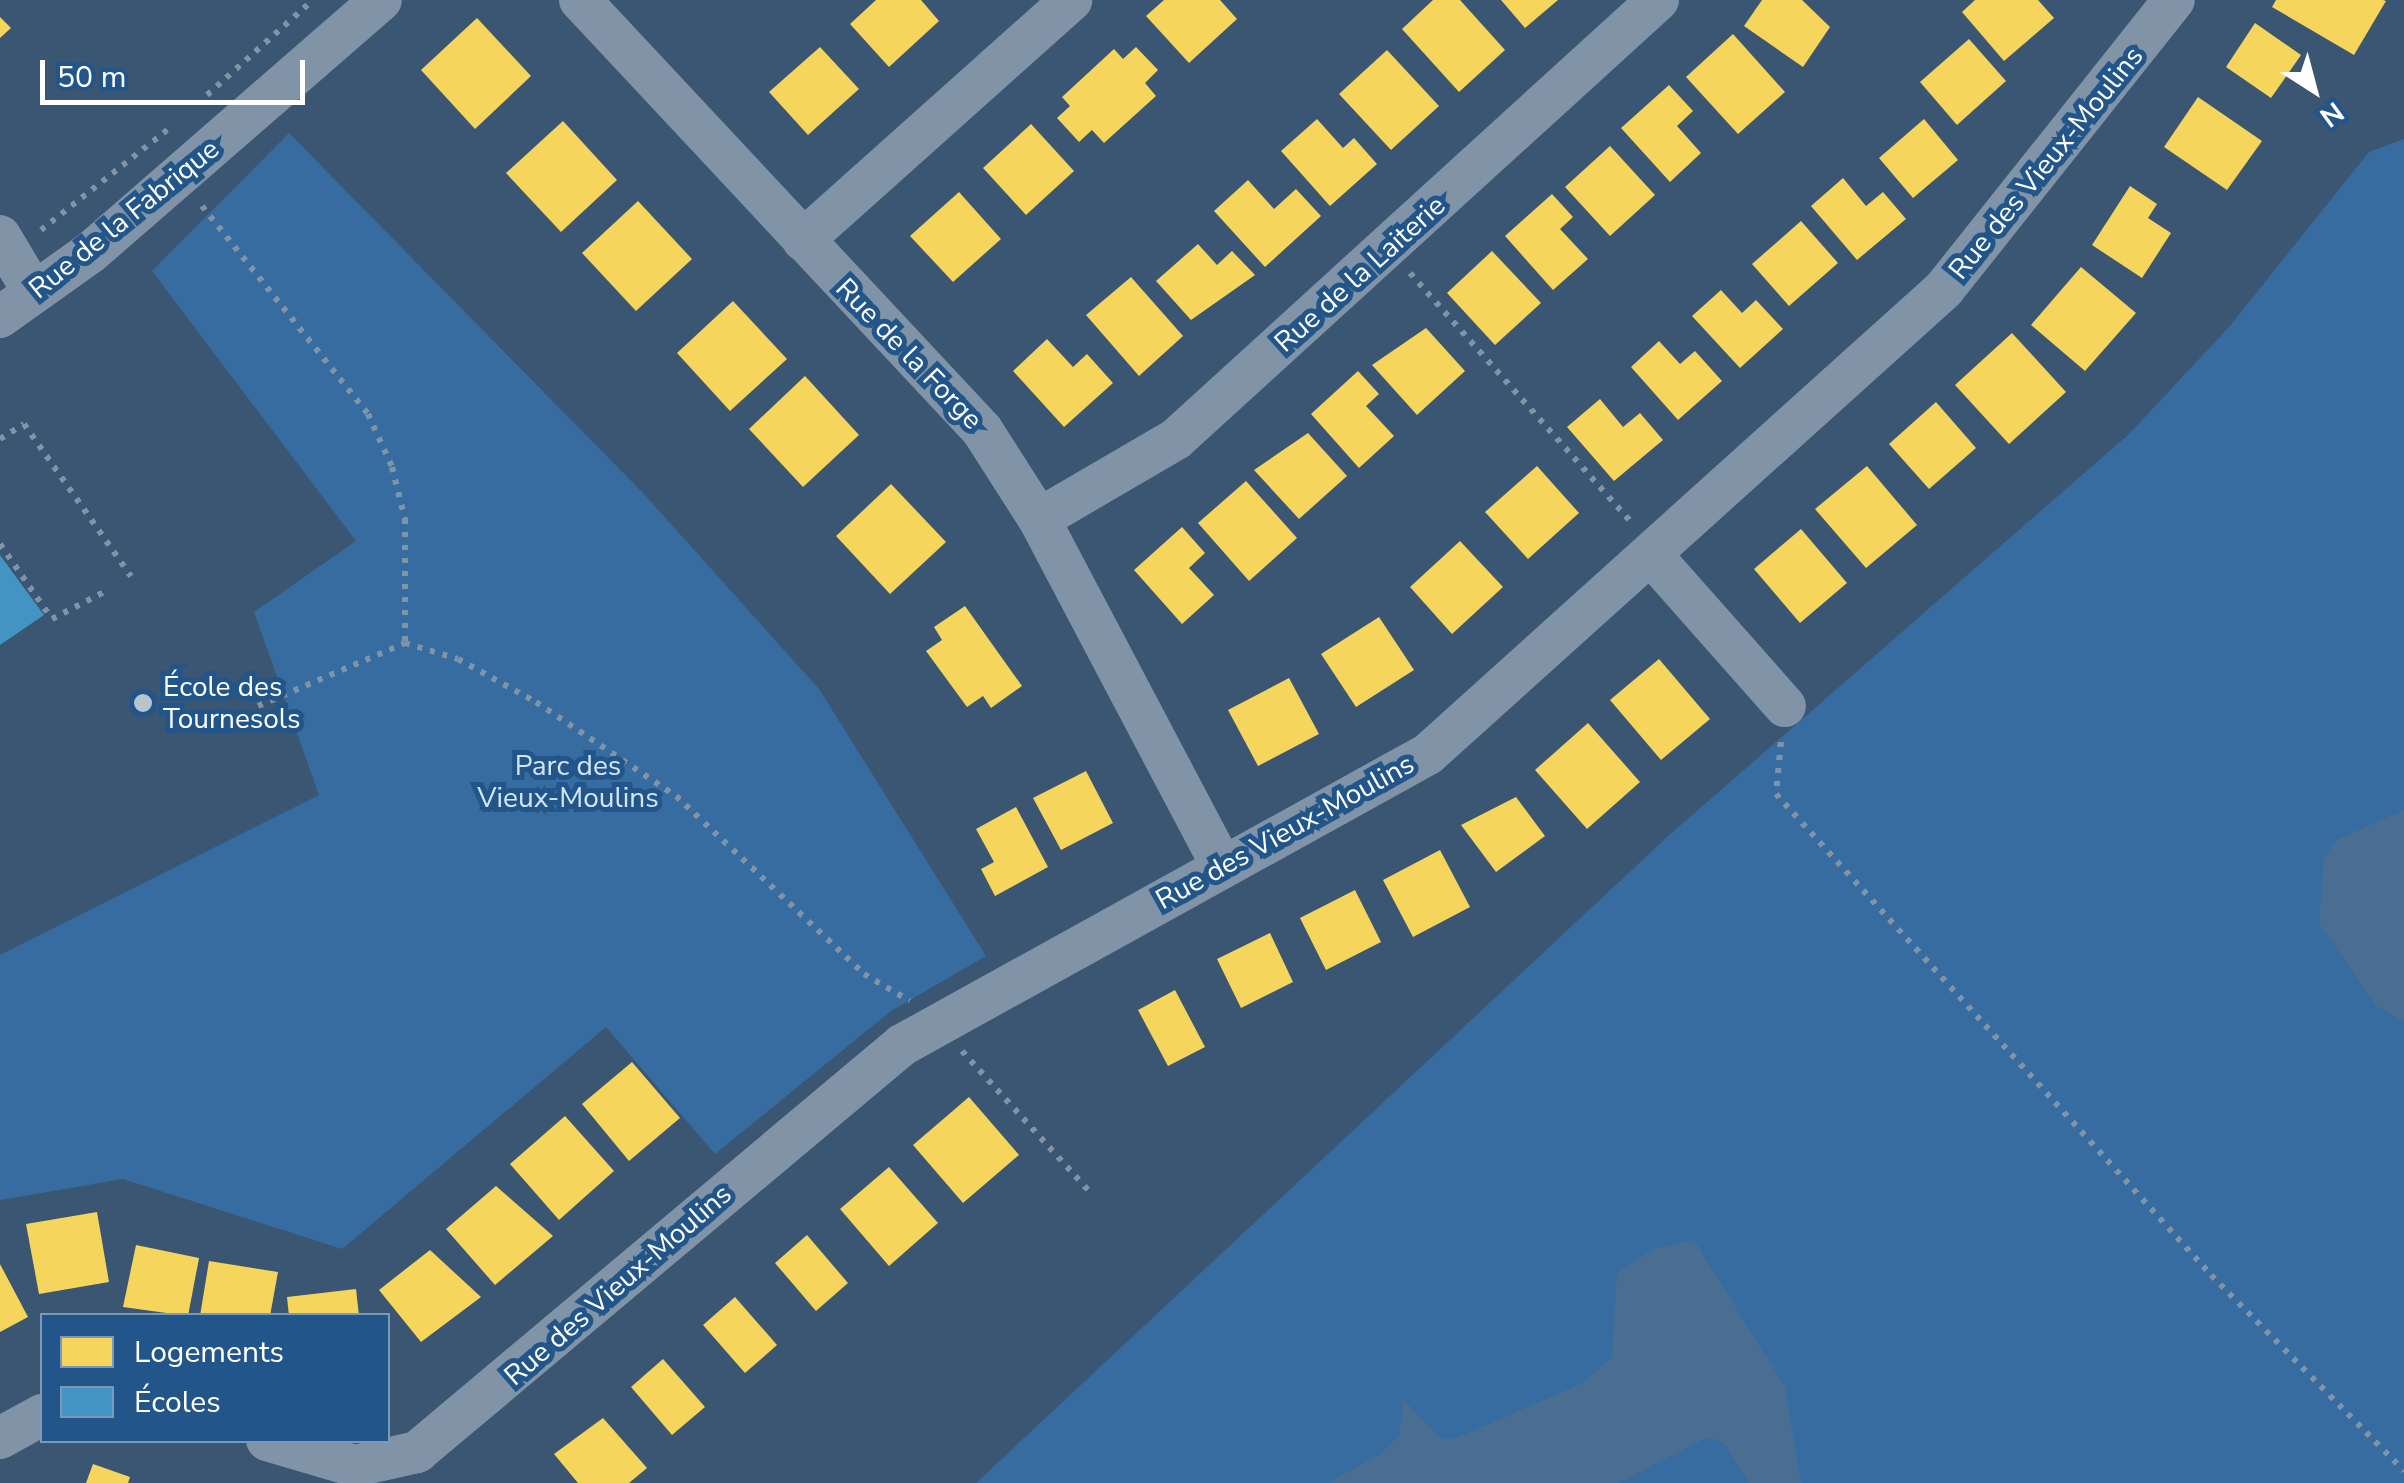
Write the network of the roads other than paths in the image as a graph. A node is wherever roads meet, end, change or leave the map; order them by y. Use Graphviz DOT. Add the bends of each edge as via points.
graph roads {
  1 [pos="381,0"];
  2 [pos="580,0"];
  3 [pos="1072,0"];
  4 [pos="1658,0"];
  5 [pos="2174,0"];
  6 [pos="803,240"];
  7 [pos="7,244"];
  8 [pos="34,293"];
  9 [pos="0,317"];
  10 [pos="1040,518"];
  11 [pos="1654,556"];
  12 [pos="1785,706"];
  13 [pos="1222,866"];
  14 [pos="40,1416"];
  15 [pos="0,1438"];
  16 [pos="277,1443"];
  1 -- 8 [label="street, Rue de la Fabrique"];
  2 -- 6 [label="street, Rue de la Forge"];
  3 -- 6 [label="street"];
  4 -- 10 [label="street, Rue de la Laiterie" via="1176,439"];
  5 -- 11 [label="street, Rue des Vieux-Moulins" via="1978,254"];
  6 -- 10 [label="street, Rue de la Forge" via="958,400"];
  7 -- 8 [label="street"];
  8 -- 9 [label="street, Rue de la Fabrique"];
  10 -- 13 [label="street, Rue de la Forge"];
  11 -- 12 [label="street"];
  11 -- 13 [label="street, Rue des Vieux-Moulins" via="1428,754"];
  13 -- 16 [label="street, Rue des Vieux-Moulins" via="933,1025 417,1452 355,1466"];
  14 -- 15 [label="street"];
}
